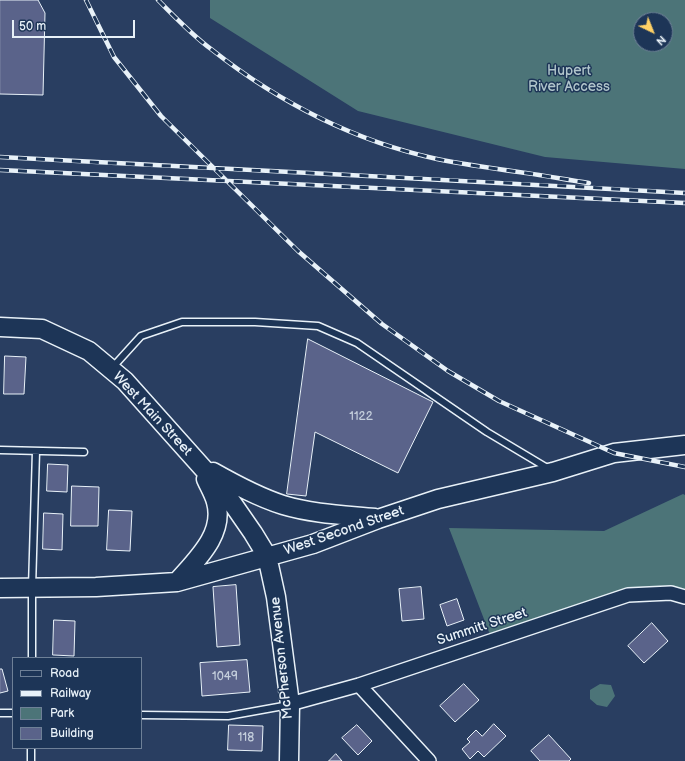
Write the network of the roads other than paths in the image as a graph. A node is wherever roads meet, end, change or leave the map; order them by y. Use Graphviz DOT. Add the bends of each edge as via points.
graph roads {
  1 [pos="0,327"];
  2 [pos="111,369"];
  3 [pos="685,445"];
  4 [pos="0,450"];
  5 [pos="36,451"];
  6 [pos="84,452"];
  7 [pos="200,465"];
  8 [pos="553,472"];
  9 [pos="378,519"];
  10 [pos="267,556"];
  11 [pos="177,582"];
  12 [pos="0,588"];
  13 [pos="32,588"];
  14 [pos="685,597"];
  15 [pos="32,657"];
  16 [pos="359,685"];
  17 [pos="290,704"];
  18 [pos="0,713"];
  19 [pos="12,713"];
  20 [pos="142,715"];
  21 [pos="31,749"];
  22 [pos="31,761"];
  23 [pos="289,761"];
  24 [pos="429,761"];
  1 -- 2 [label="main road, West Main Street" via="42,329 89,351"];
  2 -- 7 [label="main road, West Main Street" via="125,381"];
  2 -- 8 [label="lane" via="141,336 182,322 255,322 318,326 357,343 487,432"];
  3 -- 8 [label="main road, West Second Street" via="614,453"];
  4 -- 5 [label="lane"];
  5 -- 6 [label="lane"];
  5 -- 13 [label="lane"];
  7 -- 9 [label="main road" via="260,497 284,506"];
  7 -- 10 [label="main road, West Main Street" via="226,494"];
  7 -- 11 [label="main road" via="216,502 218,519 212,538"];
  8 -- 9 [label="main road, West Second Street" via="438,499"];
  9 -- 10 [label="main road, West Second Street" via="313,544"];
  10 -- 11 [label="main road, West Second Street"];
  10 -- 17 [label="main road, McPherson Avenue" via="276,596"];
  11 -- 13 [label="main road, West Second Street"];
  12 -- 13 [label="main road, West Second Street"];
  13 -- 15 [label="lane"];
  14 -- 16 [label="street, Summitt Street" via="671,593 628,595"];
  16 -- 17 [label="street, Summitt Street"];
  16 -- 24 [label="street"];
  17 -- 20 [label="lane" via="228,716"];
  17 -- 23 [label="main road, McPherson Avenue"];
  18 -- 19 [label="lane"];
  21 -- 22 [label="lane"];
}
